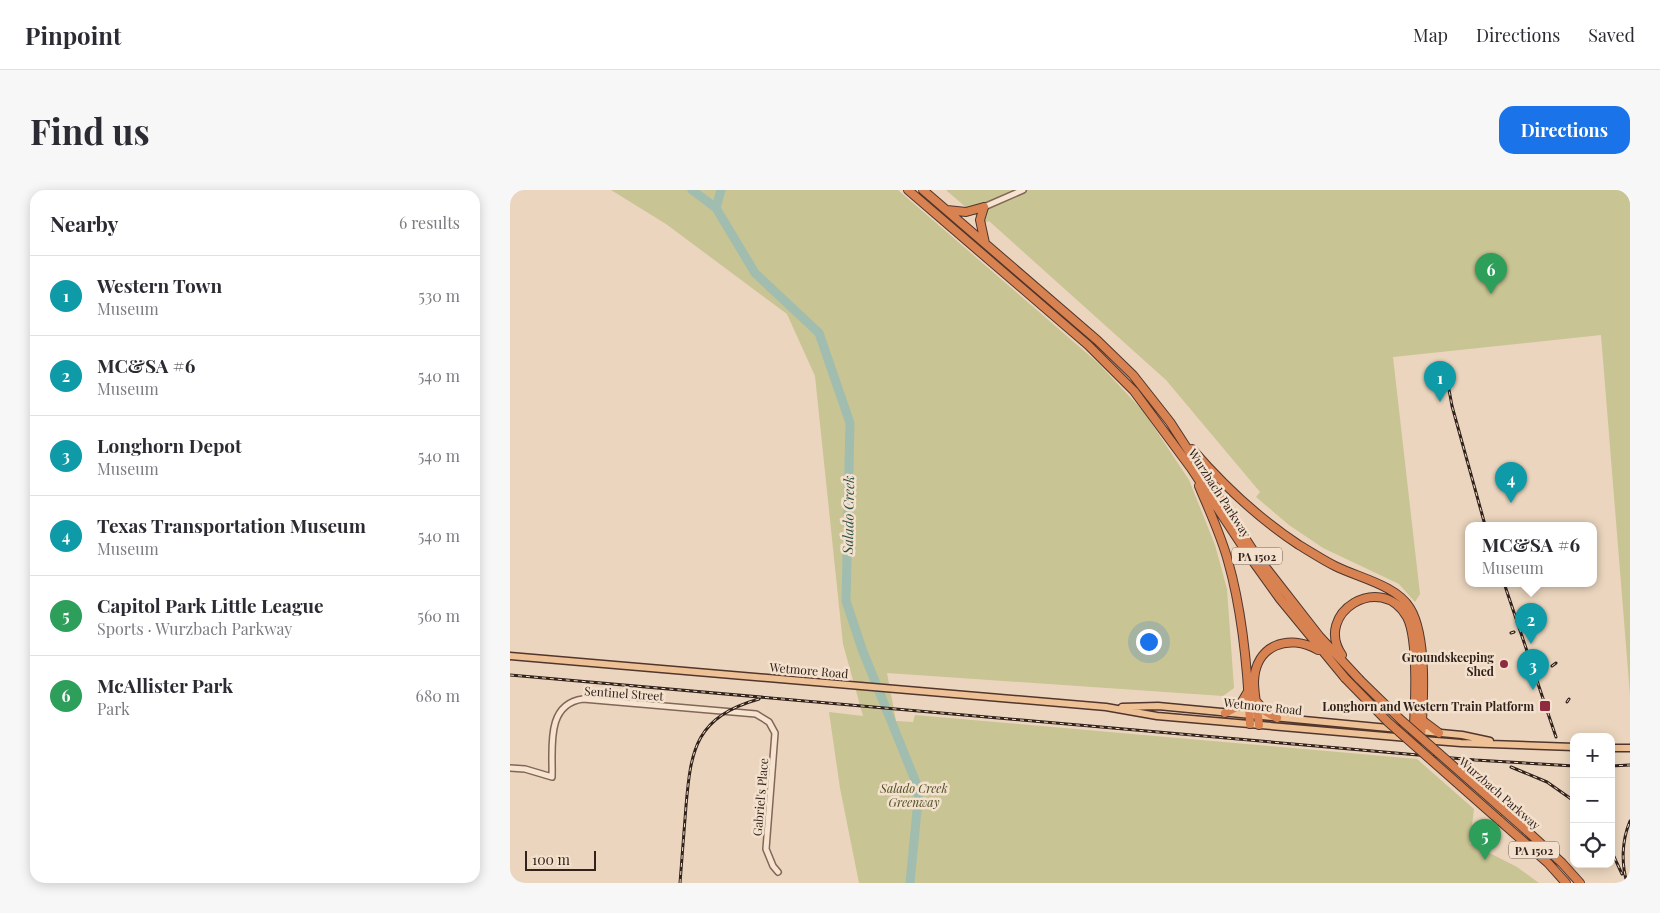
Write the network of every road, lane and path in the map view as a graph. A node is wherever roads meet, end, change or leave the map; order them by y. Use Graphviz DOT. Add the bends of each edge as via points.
graph roads {
  1 [pos="908,190"];
  2 [pos="923,190"];
  3 [pos="1023,190"];
  4 [pos="984,207"];
  5 [pos="945,209"];
  6 [pos="986,244"];
  7 [pos="1170,422"];
  8 [pos="1192,468"];
  9 [pos="1324,654"];
  10 [pos="510,656"];
  11 [pos="1358,679"];
  12 [pos="1247,692"];
  13 [pos="1256,701"];
  14 [pos="1106,707"];
  15 [pos="1416,710"];
  16 [pos="1225,713"];
  17 [pos="1277,718"];
  18 [pos="1254,720"];
  19 [pos="1423,721"];
  20 [pos="769,722"];
  21 [pos="1395,730"];
  22 [pos="1439,733"];
  23 [pos="1417,735"];
  24 [pos="1506,744"];
  25 [pos="1570,747"];
  26 [pos="1615,748"];
  27 [pos="1630,748"];
  28 [pos="510,768"];
  29 [pos="778,872"];
  30 [pos="1566,883"];
  31 [pos="1580,883"];
  1 -- 8 [label="highway, Wurzbach Parkway / PA 1502" via="1112,368 1152,412"];
  2 -- 5 [label="highway, Wurzbach Parkway / PA 1502"];
  3 -- 4 [label="street"];
  4 -- 5 [label="highway" via="966,212"];
  4 -- 6 [label="highway" via="980,220"];
  5 -- 6 [label="highway, Wurzbach Parkway / PA 1502"];
  6 -- 7 [label="highway, Wurzbach Parkway / PA 1502" via="1117,358"];
  7 -- 11 [label="highway, Wurzbach Parkway / PA 1502" via="1256,555 1320,637"];
  7 -- 19 [label="highway" via="1224,484 1258,516 1334,566 1391,591 1409,606 1416,619 1420,642"];
  8 -- 9 [label="highway, Wurzbach Parkway / PA 1502" via="1247,553"];
  8 -- 12 [label="highway" via="1233,579"];
  9 -- 13 [label="highway" via="1300,642 1274,646 1257,668 1254,683"];
  9 -- 30 [label="highway, Wurzbach Parkway / PA 1502, bridge" via="1388,722 1548,863"];
  10 -- 14 [label="main road, Wetmore Road"];
  11 -- 15 [label="highway" via="1337,648 1334,635 1337,621 1345,609 1360,599 1384,598 1402,610 1409,622"];
  11 -- 31 [label="highway, Wurzbach Parkway / PA 1502, bridge" via="1562,863"];
  12 -- 16 [label="highway" via="1240,705"];
  12 -- 18 [label="highway"];
  13 -- 17 [label="highway"];
  13 -- 18 [label="highway"];
  14 -- 16 [label="main road, Wetmore Road" via="1158,706"];
  14 -- 18 [label="main road, Wetmore Road" via="1157,716"];
  15 -- 21 [label="highway" via="1404,725"];
  15 -- 23 [label="highway"];
  16 -- 18 [label="main road, Wetmore Road"];
  17 -- 18 [label="main road, Wetmore Road"];
  17 -- 21 [label="main road, Wetmore Road"];
  18 -- 23 [label="main road, Wetmore Road"];
  19 -- 22 [label="highway"];
  19 -- 23 [label="highway"];
  20 -- 28 [label="street, Sentinel Street" via="764,717 749,713 572,700 557,714 554,723 552,778 525,769"];
  20 -- 29 [label="street, Gabriel's Place" via="775,733 766,849"];
  21 -- 23 [label="main road, Wetmore Road"];
  22 -- 23 [label="main road, Wetmore Road"];
  22 -- 24 [label="main road, Wetmore Road"];
  23 -- 24 [label="main road, Wetmore Road" via="1461,743"];
  24 -- 25 [label="main road, Wetmore Road"];
  26 -- 27 [label="main road"];
}
